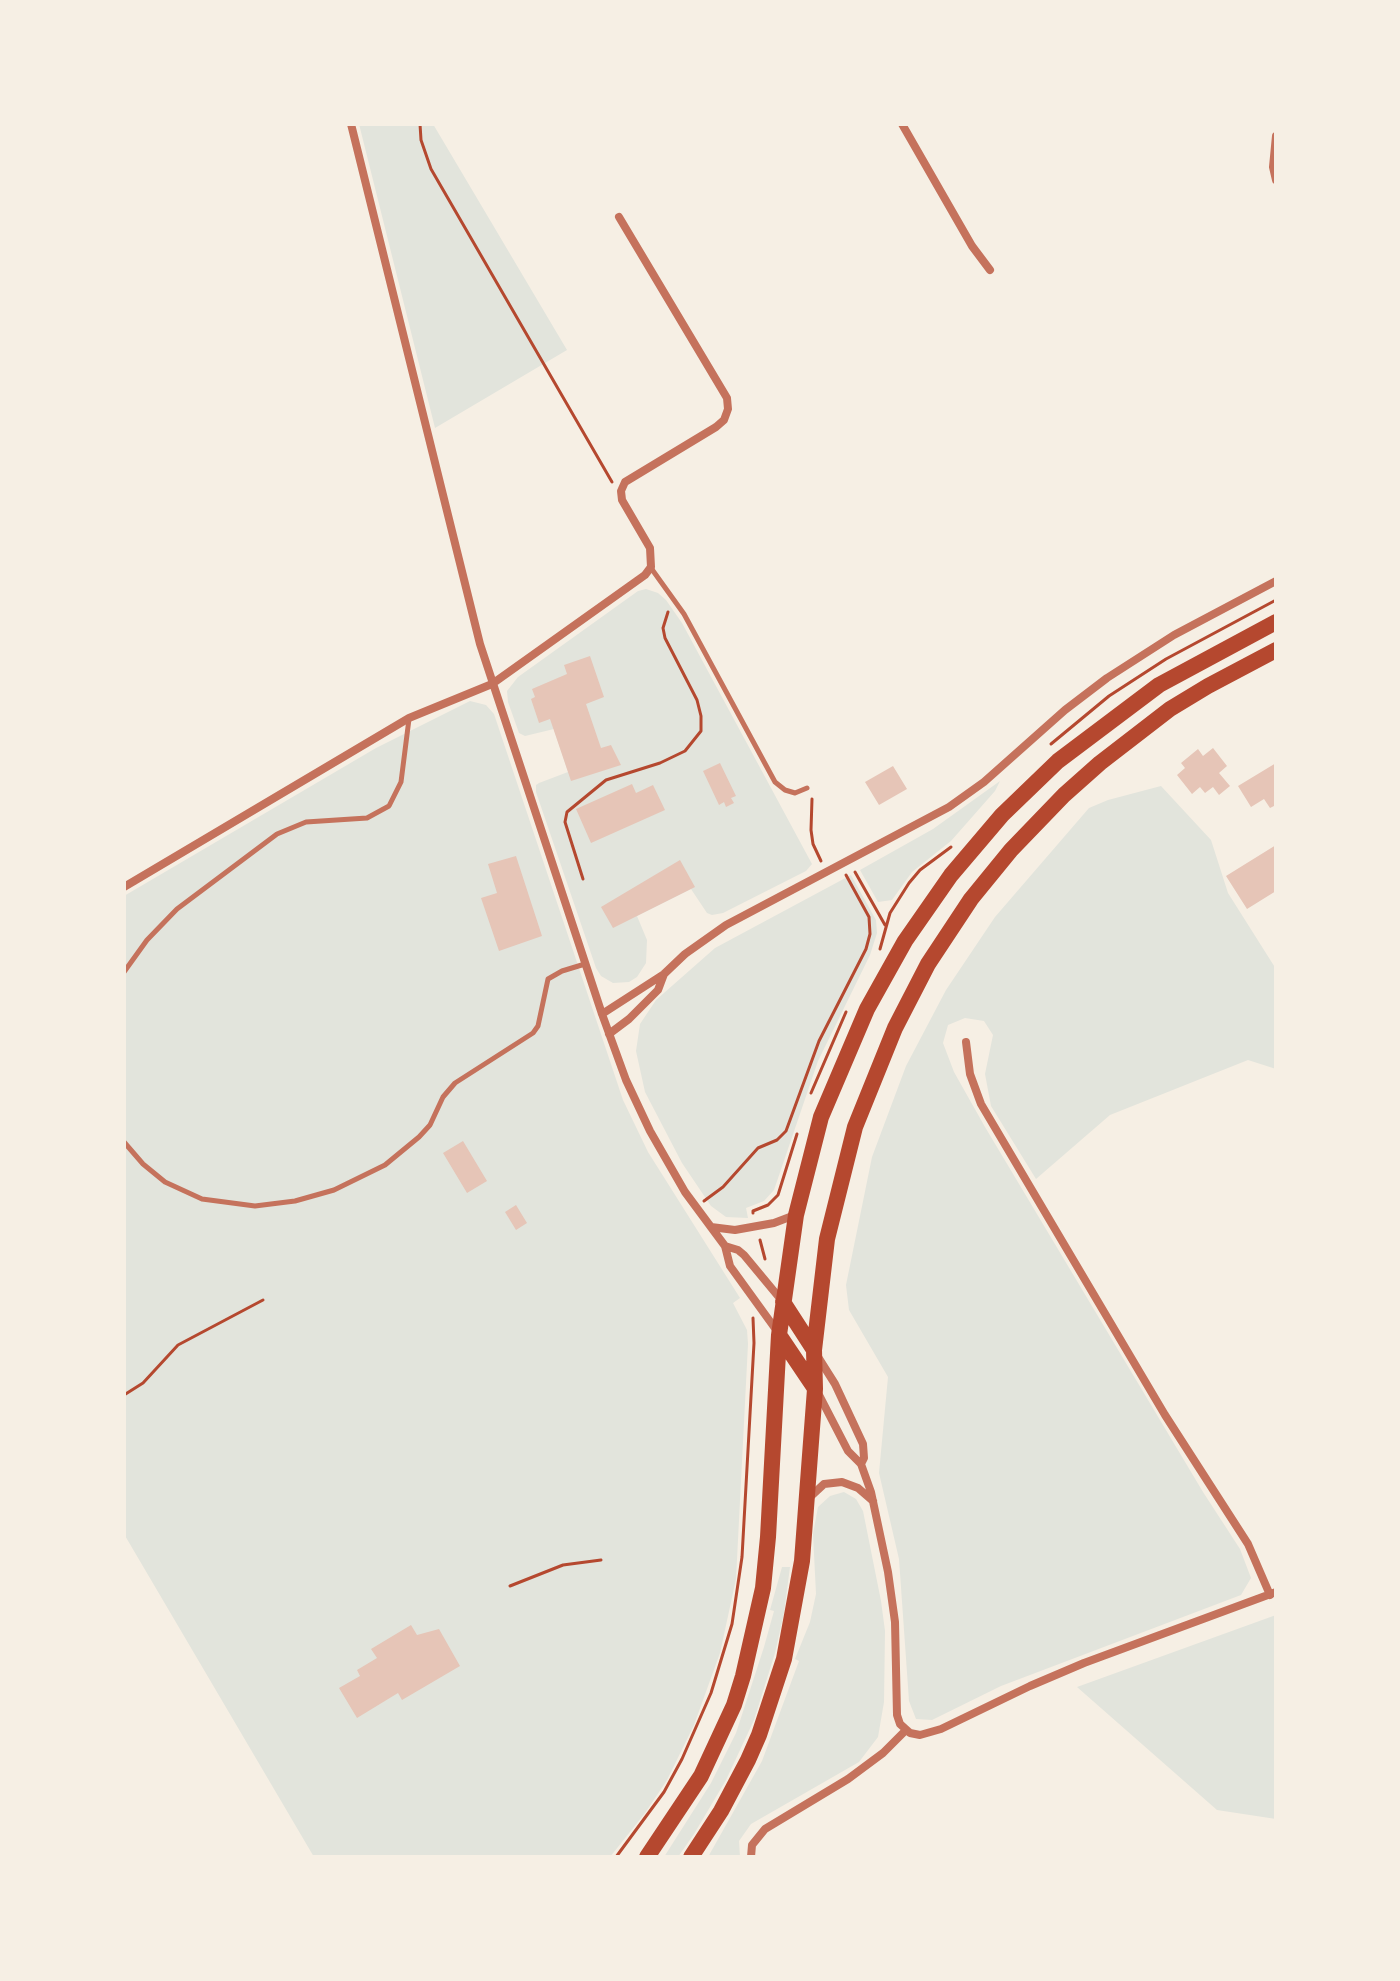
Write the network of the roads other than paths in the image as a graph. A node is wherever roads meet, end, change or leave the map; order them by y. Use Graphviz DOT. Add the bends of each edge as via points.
graph roads {
  1 [pos="351,124"];
  2 [pos="902,124"];
  3 [pos="1276,136"];
  4 [pos="1276,180"];
  5 [pos="619,217"];
  6 [pos="990,270"];
  7 [pos="651,567"];
  8 [pos="1276,581"];
  9 [pos="1276,622"];
  10 [pos="1276,650"];
  11 [pos="492,684"];
  12 [pos="409,718"];
  13 [pos="807,788"];
  14 [pos="124,887"];
  15 [pos="585,964"];
  16 [pos="124,972"];
  17 [pos="664,974"];
  18 [pos="602,1014"];
  19 [pos="609,1034"];
  20 [pos="966,1042"];
  21 [pos="124,1142"];
  22 [pos="796,1215"];
  23 [pos="710,1226"];
  24 [pos="725,1246"];
  25 [pos="783,1302"];
  26 [pos="779,1335"];
  27 [pos="814,1350"];
  28 [pos="815,1389"];
  29 [pos="861,1464"];
  30 [pos="805,1501"];
  31 [pos="873,1502"];
  32 [pos="1273,1593"];
  33 [pos="906,1730"];
  34 [pos="647,1857"];
  35 [pos="691,1857"];
  36 [pos="751,1857"];
  1 -- 11 [label="street"];
  2 -- 6 [label="street"];
  3 -- 4 [label="street"];
  5 -- 7 [label="street" via="727,398 724,420 716,427 625,482 621,491 650,548"];
  7 -- 11 [label="street"];
  7 -- 13 [label="lane" via="684,614 775,782 795,793"];
  8 -- 17 [label="street" via="1147,651 1065,710 968,794 726,925"];
  9 -- 22 [label="main road" via="1159,685 1090,734 1002,815 951,875 905,941 850,1044 821,1117"];
  10 -- 27 [label="main road" via="1170,709 1100,763 1011,850 950,930 895,1028 855,1127 827,1239"];
  11 -- 12 [label="street"];
  11 -- 15 [label="street"];
  12 -- 14 [label="street"];
  12 -- 16 [label="lane" via="401,782 389,806 367,818 306,822 277,834 177,909"];
  15 -- 18 [label="street"];
  15 -- 21 [label="lane" via="548,979 533,1033 455,1083 419,1137 385,1165 334,1190 255,1206 218,1203 165,1182"];
  17 -- 18 [label="street"];
  17 -- 19 [label="street" via="658,990"];
  18 -- 19 [label="street"];
  19 -- 23 [label="street" via="643,1118"];
  20 -- 32 [label="street" via="981,1104"];
  22 -- 23 [label="street" via="735,1230"];
  22 -- 25 [label="main road"];
  23 -- 24 [label="street"];
  24 -- 25 [label="street" via="738,1250"];
  24 -- 26 [label="street" via="730,1266"];
  25 -- 26 [label="main road"];
  25 -- 27 [label="main road"];
  26 -- 28 [label="main road"];
  26 -- 34 [label="main road" via="768,1537 755,1633 734,1705 706,1765"];
  27 -- 28 [label="main road"];
  27 -- 29 [label="street" via="863,1444"];
  28 -- 29 [label="street" via="848,1451"];
  28 -- 30 [label="main road"];
  29 -- 31 [label="street"];
  30 -- 31 [label="street" via="835,1481 858,1488"];
  30 -- 35 [label="main road" via="797,1598 777,1683 748,1760"];
  31 -- 33 [label="street" via="895,1622 897,1715"];
  32 -- 33 [label="street" via="1084,1663 941,1729 920,1735"];
  33 -- 36 [label="street" via="848,1779 765,1829 752,1845"];
}
